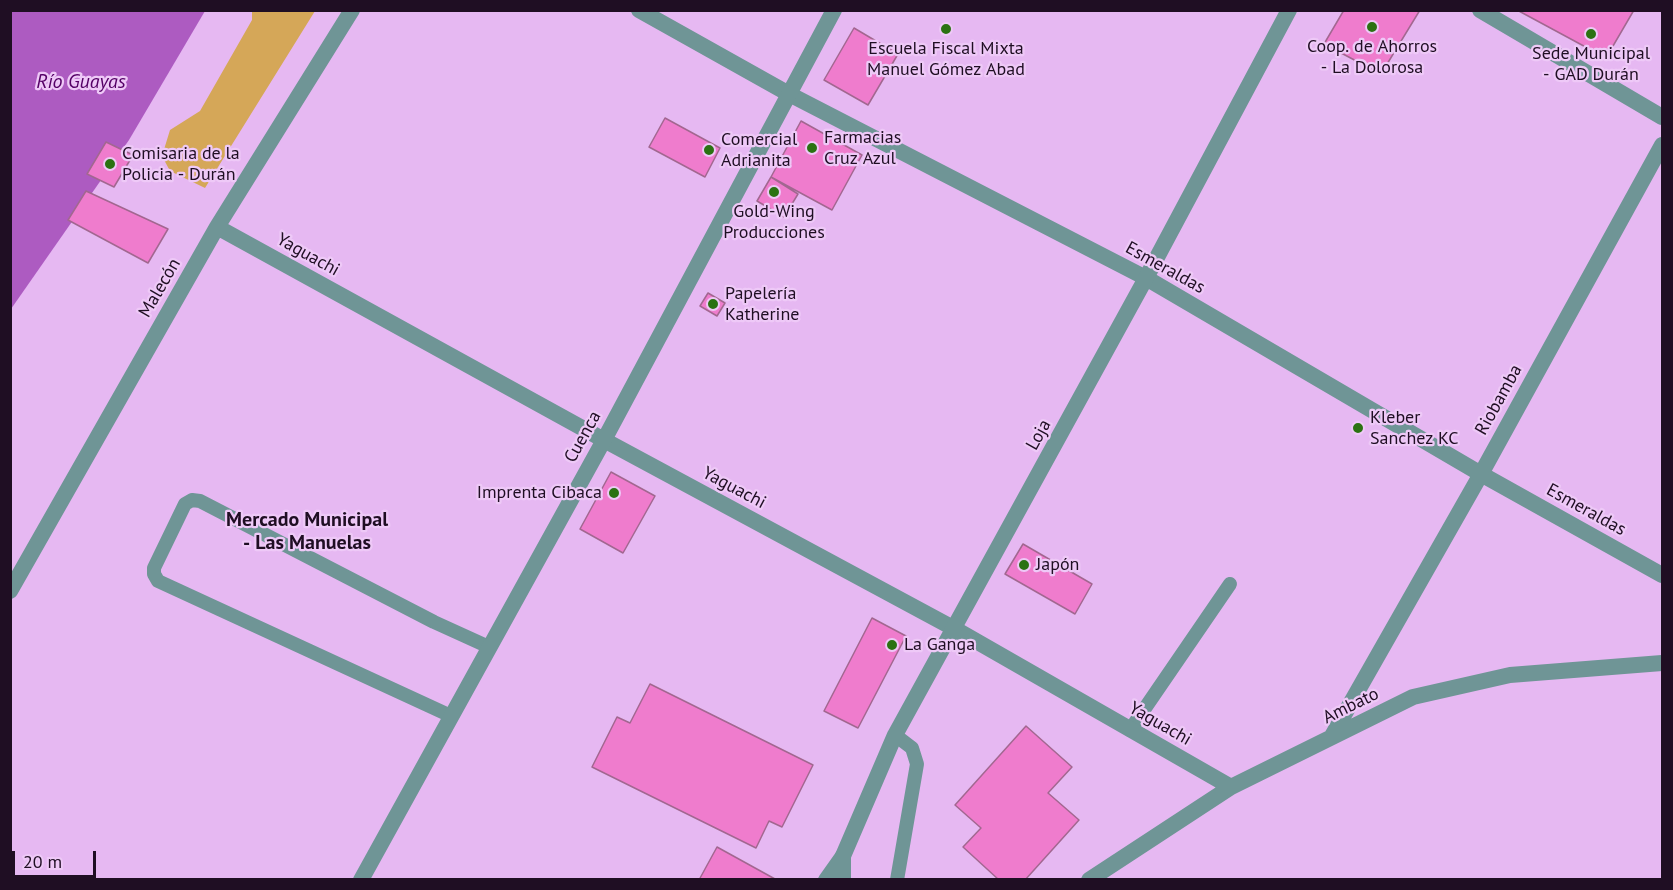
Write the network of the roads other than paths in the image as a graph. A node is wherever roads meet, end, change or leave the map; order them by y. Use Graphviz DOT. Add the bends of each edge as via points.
graph roads {
  1 [pos="352,10"];
  2 [pos="639,10"];
  3 [pos="834,10"];
  4 [pos="1289,10"];
  5 [pos="1480,10"];
  6 [pos="789,94"];
  7 [pos="1662,117"];
  8 [pos="1662,145"];
  9 [pos="217,227"];
  10 [pos="1146,278"];
  11 [pos="604,440"];
  12 [pos="1481,474"];
  13 [pos="1662,575"];
  14 [pos="1230,584"];
  15 [pos="10,591"];
  16 [pos="955,629"];
  17 [pos="489,647"];
  18 [pos="1662,663"];
  19 [pos="452,716"];
  20 [pos="1130,730"];
  21 [pos="895,735"];
  22 [pos="1332,736"];
  23 [pos="1231,787"];
  24 [pos="843,856"];
  25 [pos="361,879"];
  26 [pos="826,879"];
  27 [pos="843,879"];
  28 [pos="897,879"];
  29 [pos="1089,879"];
  1 -- 9 [label="street, Malecón"];
  2 -- 6 [label="street, Esmeraldas"];
  3 -- 6 [label="street, Cuenca"];
  4 -- 10 [label="street, Loja"];
  5 -- 7 [label="street"];
  6 -- 10 [label="street, Esmeraldas"];
  6 -- 11 [label="street, Cuenca"];
  8 -- 12 [label="street, Riobamba"];
  9 -- 11 [label="street, Yaguachi"];
  9 -- 15 [label="street, Malecón"];
  10 -- 12 [label="street, Esmeraldas"];
  10 -- 16 [label="street, Loja"];
  11 -- 16 [label="street, Yaguachi"];
  11 -- 17 [label="street, Cuenca"];
  12 -- 13 [label="street, Esmeraldas"];
  12 -- 22 [label="street, Riobamba"];
  14 -- 20 [label="lane"];
  16 -- 20 [label="street, Yaguachi"];
  16 -- 21 [label="street, Loja"];
  17 -- 19 [label="street, Cuenca"];
  17 -- 19 [label="lane" via="200,501 185,504 154,568 158,581"];
  18 -- 22 [label="street, Ambato" via="1510,675 1413,697"];
  19 -- 25 [label="street, Cuenca"];
  20 -- 23 [label="street, Yaguachi"];
  21 -- 24 [label="street, Loja"];
  21 -- 28 [label="lane" via="912,748 918,764"];
  22 -- 23 [label="street, Ambato"];
  23 -- 29 [label="street, Ambato"];
  24 -- 26 [label="street, Loja"];
  24 -- 27 [label="street"];
}
